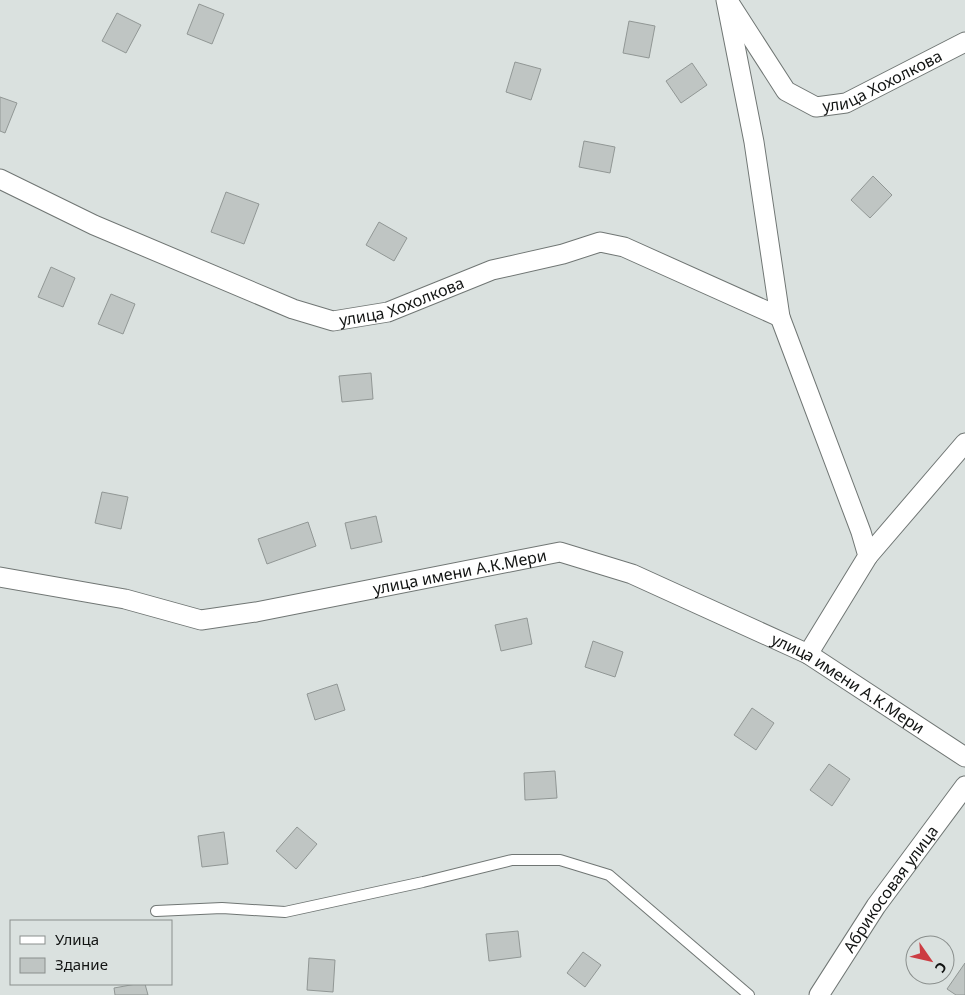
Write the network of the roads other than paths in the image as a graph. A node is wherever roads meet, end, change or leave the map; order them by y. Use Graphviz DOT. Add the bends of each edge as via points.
graph roads {
  1 [pos="726,0"];
  2 [pos="965,42"];
  3 [pos="0,178"];
  4 [pos="780,317"];
  5 [pos="965,443"];
  6 [pos="868,556"];
  7 [pos="0,577"];
  8 [pos="808,654"];
  9 [pos="965,757"];
  10 [pos="965,786"];
  11 [pos="156,911"];
  12 [pos="749,995"];
  13 [pos="819,995"];
  1 -- 2 [label="street, улица Хохолкова" via="786,91 816,107 846,103"];
  1 -- 4 [label="street" via="754,142"];
  3 -- 4 [label="street, улица Хохолкова" via="94,225 293,310 333,321 388,312 492,270 600,242 624,247"];
  4 -- 6 [label="street"];
  5 -- 6 [label="street"];
  6 -- 8 [label="street"];
  7 -- 8 [label="street, улица имени А.К.Мери" via="125,599 200,620 256,612 560,552 632,574"];
  8 -- 9 [label="street, улица имени А.К.Мери"];
  10 -- 13 [label="street, Абрикосовая улица" via="876,906"];
  11 -- 12 [label="lane" via="222,908 285,912 512,860 560,860 609,875"];
}
